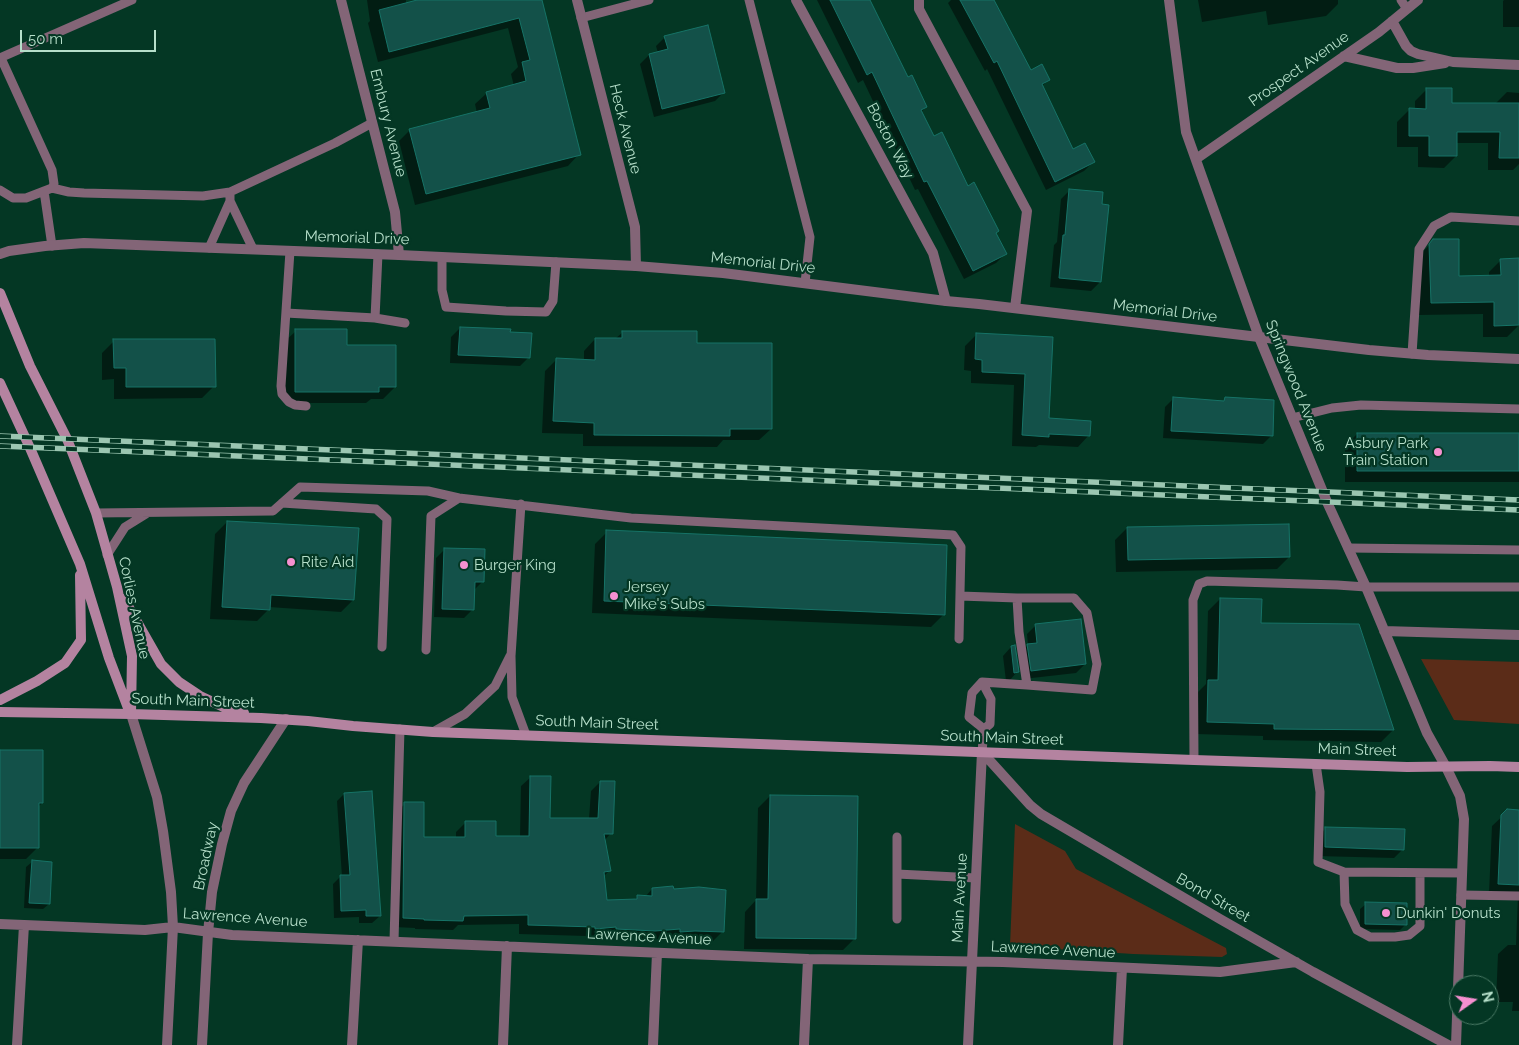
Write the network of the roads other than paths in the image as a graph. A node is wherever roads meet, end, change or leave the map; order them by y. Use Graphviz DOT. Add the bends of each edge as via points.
graph roads {
  1 [pos="132,0"];
  2 [pos="341,0"];
  3 [pos="577,0"];
  4 [pos="649,0"];
  5 [pos="749,0"];
  6 [pos="796,0"];
  7 [pos="1168,0"];
  8 [pos="1418,0"];
  9 [pos="918,3"];
  10 [pos="1404,4"];
  11 [pos="581,18"];
  12 [pos="1392,21"];
  13 [pos="1344,56"];
  14 [pos="1,58"];
  15 [pos="1454,62"];
  16 [pos="1519,65"];
  17 [pos="372,123"];
  18 [pos="1196,159"];
  19 [pos="48,189"];
  20 [pos="0,190"];
  21 [pos="230,197"];
  22 [pos="1519,222"];
  23 [pos="52,246"];
  24 [pos="209,248"];
  25 [pos="253,249"];
  26 [pos="290,251"];
  27 [pos="0,254"];
  28 [pos="378,254"];
  29 [pos="399,255"];
  30 [pos="442,257"];
  31 [pos="556,262"];
  32 [pos="636,266"];
  33 [pos="805,283"];
  34 [pos="0,293"];
  35 [pos="946,301"];
  36 [pos="1014,308"];
  37 [pos="286,313"];
  38 [pos="374,318"];
  39 [pos="405,323"];
  40 [pos="1259,337"];
  41 [pos="1412,354"];
  42 [pos="1519,359"];
  43 [pos="0,383"];
  44 [pos="306,406"];
  45 [pos="1519,409"];
  46 [pos="1292,418"];
  47 [pos="459,498"];
  48 [pos="282,503"];
  49 [pos="521,504"];
  50 [pos="96,513"];
  51 [pos="146,514"];
  52 [pos="1348,548"];
  53 [pos="1519,550"];
  54 [pos="107,555"];
  55 [pos="80,564"];
  56 [pos="117,587"];
  57 [pos="1519,587"];
  58 [pos="1366,588"];
  59 [pos="960,596"];
  60 [pos="1017,598"];
  61 [pos="1384,631"];
  62 [pos="1519,635"];
  63 [pos="959,639"];
  64 [pos="382,647"];
  65 [pos="426,650"];
  66 [pos="510,656"];
  67 [pos="982,682"];
  68 [pos="1027,685"];
  69 [pos="0,700"];
  70 [pos="0,712"];
  71 [pos="130,714"];
  72 [pos="261,718"];
  73 [pos="286,720"];
  74 [pos="987,726"];
  75 [pos="400,729"];
  76 [pos="433,732"];
  77 [pos="526,735"];
  78 [pos="982,752"];
  79 [pos="1194,760"];
  80 [pos="1316,764"];
  81 [pos="1446,766"];
  82 [pos="1519,767"];
  83 [pos="897,837"];
  84 [pos="1344,872"];
  85 [pos="1420,873"];
  86 [pos="1462,873"];
  87 [pos="897,874"];
  88 [pos="976,878"];
  89 [pos="1461,895"];
  90 [pos="1519,896"];
  91 [pos="897,919"];
  92 [pos="0,924"];
  93 [pos="24,925"];
  94 [pos="173,927"];
  95 [pos="208,933"];
  96 [pos="358,940"];
  97 [pos="394,941"];
  98 [pos="507,946"];
  99 [pos="657,953"];
  100 [pos="808,959"];
  101 [pos="972,962"];
  102 [pos="1296,962"];
  103 [pos="1122,968"];
  104 [pos="18,1045"];
  105 [pos="166,1045"];
  106 [pos="202,1045"];
  107 [pos="352,1045"];
  108 [pos="503,1045"];
  109 [pos="653,1045"];
  110 [pos="804,1045"];
  111 [pos="968,1045"];
  112 [pos="1118,1045"];
  113 [pos="1448,1045"];
  114 [pos="1456,1045"];
  1 -- 14 [label="lane"];
  2 -- 17 [label="street, Embury Avenue"];
  3 -- 11 [label="street, Heck Avenue"];
  4 -- 11 [label="lane"];
  5 -- 33 [label="lane" via="810,237"];
  6 -- 35 [label="street, Boston Way" via="933,253"];
  7 -- 18 [label="street, Springwood Avenue" via="1186,132"];
  8 -- 10 [label="street, Prospect Avenue"];
  9 -- 36 [label="street" via="1027,210"];
  10 -- 12 [label="street, Prospect Avenue"];
  11 -- 32 [label="street, Heck Avenue" via="635,227"];
  12 -- 13 [label="street, Prospect Avenue"];
  12 -- 15 [label="street" via="1411,51"];
  13 -- 15 [label="street" via="1397,68"];
  13 -- 18 [label="street, Prospect Avenue"];
  14 -- 19 [label="lane" via="52,170 54,184"];
  15 -- 16 [label="street"];
  17 -- 21 [label="lane"];
  17 -- 29 [label="street, Embury Avenue" via="395,212"];
  18 -- 40 [label="street, Springwood Avenue"];
  19 -- 20 [label="lane" via="26,198 13,198"];
  19 -- 21 [label="lane"];
  19 -- 23 [label="lane"];
  21 -- 24 [label="lane"];
  21 -- 25 [label="lane"];
  22 -- 41 [label="lane" via="1451,217 1434,226 1419,250"];
  23 -- 24 [label="street, Memorial Drive" via="84,243"];
  23 -- 27 [label="street, Memorial Drive"];
  24 -- 25 [label="street, Memorial Drive"];
  25 -- 26 [label="street, Memorial Drive"];
  26 -- 28 [label="street, Memorial Drive"];
  26 -- 37 [label="lane"];
  28 -- 29 [label="street, Memorial Drive"];
  28 -- 38 [label="lane"];
  29 -- 30 [label="street, Memorial Drive"];
  30 -- 31 [label="street, Memorial Drive"];
  30 -- 31 [label="lane" via="442,290 446,307 506,311 546,312 554,301"];
  31 -- 32 [label="street, Memorial Drive"];
  32 -- 33 [label="street, Memorial Drive"];
  33 -- 35 [label="street, Memorial Drive"];
  34 -- 50 [label="main road, Corlies Avenue" via="30,366 67,439"];
  35 -- 36 [label="street, Memorial Drive"];
  36 -- 40 [label="street, Memorial Drive"];
  37 -- 38 [label="lane"];
  37 -- 44 [label="lane" via="282,394 289,402"];
  38 -- 39 [label="lane"];
  40 -- 41 [label="street, Memorial Drive"];
  40 -- 46 [label="street, Springwood Avenue"];
  41 -- 42 [label="street, Memorial Drive"];
  43 -- 55 [label="main road"];
  45 -- 46 [label="lane" via="1361,405"];
  46 -- 52 [label="street, Springwood Avenue"];
  47 -- 48 [label="lane" via="428,491 300,487"];
  47 -- 49 [label="lane"];
  47 -- 65 [label="lane" via="432,516"];
  48 -- 51 [label="lane" via="273,511"];
  48 -- 64 [label="lane" via="376,509 388,519"];
  49 -- 59 [label="lane" via="631,518 953,535 961,547"];
  49 -- 66 [label="lane"];
  50 -- 51 [label="lane"];
  50 -- 54 [label="main road, Corlies Avenue"];
  51 -- 54 [label="lane" via="125,527"];
  52 -- 53 [label="lane"];
  52 -- 58 [label="street, Springwood Avenue"];
  54 -- 56 [label="main road, Corlies Avenue"];
  55 -- 69 [label="main road" via="81,640 65,663"];
  55 -- 71 [label="main road"];
  56 -- 71 [label="main road, Corlies Avenue" via="132,656"];
  56 -- 72 [label="main road" via="161,664 179,682 230,710"];
  57 -- 58 [label="lane"];
  58 -- 61 [label="street, Springwood Avenue"];
  58 -- 79 [label="lane" via="1207,581 1199,584 1193,600"];
  59 -- 60 [label="lane"];
  59 -- 63 [label="lane"];
  60 -- 68 [label="lane"];
  60 -- 68 [label="lane" via="1074,598 1087,613 1097,664 1092,690"];
  61 -- 62 [label="street"];
  61 -- 81 [label="street, Springwood Avenue" via="1428,733"];
  66 -- 76 [label="lane" via="495,686 465,714"];
  66 -- 77 [label="lane" via="512,697"];
  67 -- 68 [label="lane"];
  67 -- 74 [label="lane" via="991,699"];
  67 -- 74 [label="lane" via="972,693 969,717"];
  70 -- 71 [label="main road, South Main Street"];
  71 -- 72 [label="main road, South Main Street"];
  71 -- 94 [label="street, Broadway" via="157,797 172,892"];
  72 -- 73 [label="main road, South Main Street"];
  73 -- 75 [label="main road, South Main Street"];
  73 -- 95 [label="street, Broadway" via="244,783 231,811 212,892"];
  74 -- 78 [label="lane"];
  75 -- 76 [label="main road, South Main Street"];
  75 -- 97 [label="lane"];
  76 -- 77 [label="main road, South Main Street"];
  77 -- 78 [label="main road, South Main Street"];
  78 -- 79 [label="main road, South Main Street"];
  78 -- 88 [label="street, Main Avenue"];
  78 -- 102 [label="street, Bond Street" via="1041,814"];
  79 -- 80 [label="main road, Main Street"];
  80 -- 81 [label="main road, Main Street"];
  80 -- 84 [label="lane" via="1320,792 1318,862"];
  81 -- 82 [label="main road, Main Street"];
  81 -- 86 [label="street, Springwood Avenue" via="1460,796 1463,812"];
  83 -- 87 [label="lane"];
  84 -- 85 [label="lane"];
  84 -- 85 [label="lane" via="1345,904 1357,930 1370,937 1395,938 1409,935 1420,926"];
  85 -- 86 [label="lane"];
  86 -- 89 [label="street, Springwood Avenue"];
  87 -- 88 [label="lane"];
  87 -- 91 [label="lane"];
  88 -- 101 [label="street, Main Avenue"];
  89 -- 90 [label="lane"];
  89 -- 114 [label="street, Springwood Avenue"];
  92 -- 93 [label="street, Lawrence Avenue"];
  93 -- 94 [label="street, Lawrence Avenue" via="145,930"];
  93 -- 104 [label="street"];
  94 -- 95 [label="street, Lawrence Avenue"];
  94 -- 105 [label="street, Broadway"];
  95 -- 96 [label="street, Lawrence Avenue"];
  95 -- 106 [label="street, Broadway"];
  96 -- 97 [label="street, Lawrence Avenue"];
  96 -- 107 [label="street"];
  97 -- 98 [label="street, Lawrence Avenue"];
  98 -- 99 [label="street, Lawrence Avenue"];
  98 -- 108 [label="street"];
  99 -- 100 [label="street, Lawrence Avenue"];
  99 -- 109 [label="street"];
  100 -- 101 [label="street, Lawrence Avenue"];
  100 -- 110 [label="street"];
  101 -- 103 [label="street, Lawrence Avenue"];
  101 -- 111 [label="street, Main Avenue"];
  102 -- 103 [label="street, Lawrence Avenue" via="1220,972"];
  102 -- 113 [label="street, Bond Street"];
  103 -- 112 [label="street"];
}
